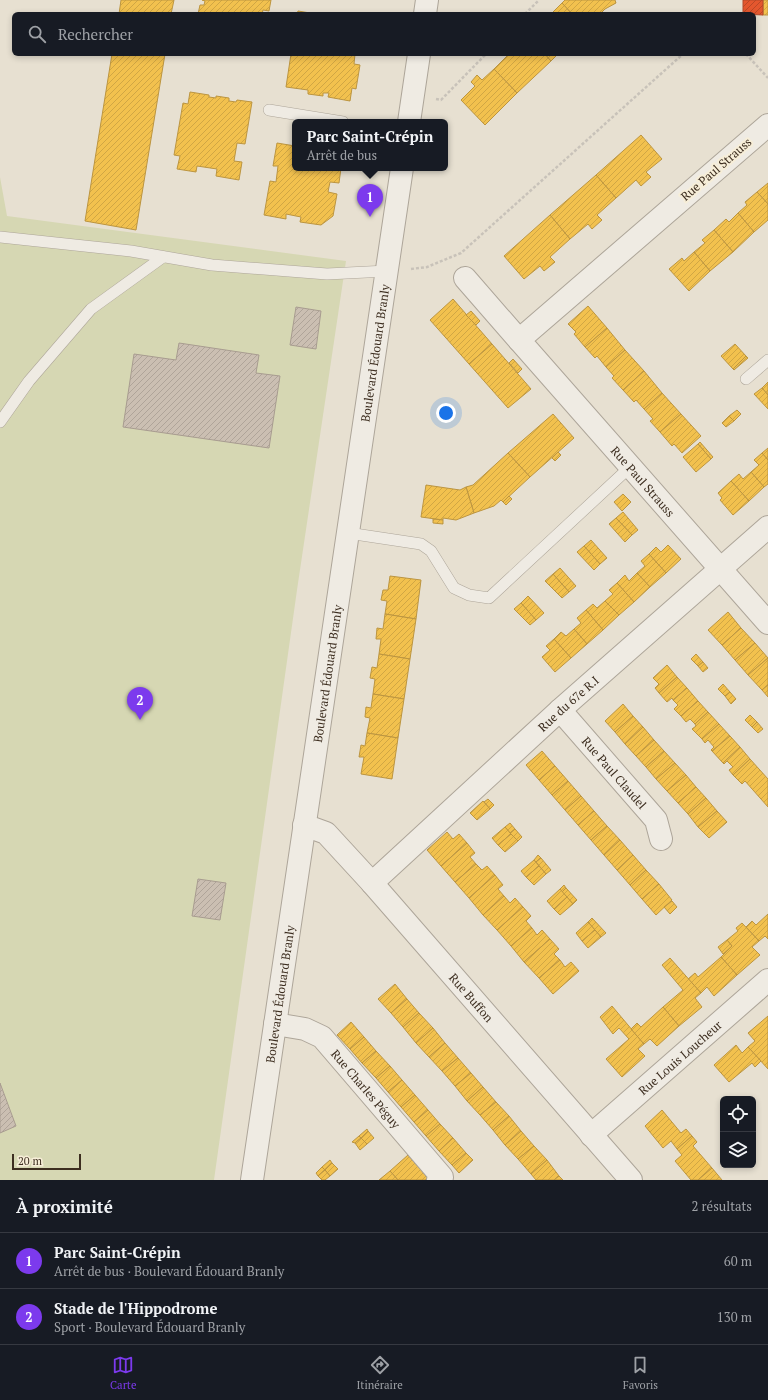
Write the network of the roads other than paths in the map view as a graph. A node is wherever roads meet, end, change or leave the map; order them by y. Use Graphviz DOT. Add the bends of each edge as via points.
graph roads {
  1 [pos="427,0"];
  2 [pos="425,12"];
  3 [pos="419,56"];
  4 [pos="269,110"];
  5 [pos="324,119"];
  6 [pos="409,119"];
  7 [pos="768,125"];
  8 [pos="402,171"];
  9 [pos="0,237"];
  10 [pos="163,257"];
  11 [pos="387,271"];
  12 [pos="465,278"];
  13 [pos="519,340"];
  14 [pos="768,360"];
  15 [pos="746,379"];
  16 [pos="0,422"];
  17 [pos="630,467"];
  18 [pos="768,527"];
  19 [pos="348,533"];
  20 [pos="720,569"];
  21 [pos="768,623"];
  22 [pos="560,710"];
  23 [pos="304,825"];
  24 [pos="661,839"];
  25 [pos="372,883"];
  26 [pos="768,980"];
  27 [pos="275,1024"];
  28 [pos="591,1135"];
  29 [pos="441,1179"];
  30 [pos="252,1180"];
  31 [pos="631,1180"];
  1 -- 2 [label="street"];
  3 -- 6 [label="street"];
  4 -- 5 [label="lane"];
  7 -- 13 [label="street, Rue Paul Strauss"];
  8 -- 11 [label="street, Boulevard Édouard Branly"];
  9 -- 10 [label="lane" via="131,251"];
  10 -- 11 [label="lane" via="328,274"];
  10 -- 16 [label="lane" via="91,309 29,380"];
  11 -- 19 [label="street, Boulevard Édouard Branly"];
  12 -- 13 [label="street, Rue Paul Strauss"];
  13 -- 17 [label="street, Rue Paul Strauss"];
  14 -- 15 [label="lane"];
  17 -- 19 [label="lane" via="489,598 469,595 454,588 432,551 421,544"];
  17 -- 20 [label="street, Rue Paul Strauss"];
  18 -- 20 [label="street, Rue du 67e R.I"];
  19 -- 23 [label="street, Boulevard Édouard Branly"];
  20 -- 21 [label="street, Rue Paul Strauss"];
  20 -- 22 [label="street, Rue du 67e R.I"];
  22 -- 24 [label="street, Rue Paul Claudel" via="656,820"];
  22 -- 25 [label="street, Rue du 67e R.I"];
  23 -- 25 [label="street, Rue Buffon" via="326,833"];
  23 -- 27 [label="street, Boulevard Édouard Branly"];
  25 -- 28 [label="street, Rue Buffon"];
  26 -- 28 [label="street, Rue Louis Loucheur"];
  27 -- 29 [label="street, Rue Charles Péguy" via="305,1029 322,1037"];
  27 -- 30 [label="street, Boulevard Édouard Branly"];
  28 -- 31 [label="street, Rue Buffon"];
}
